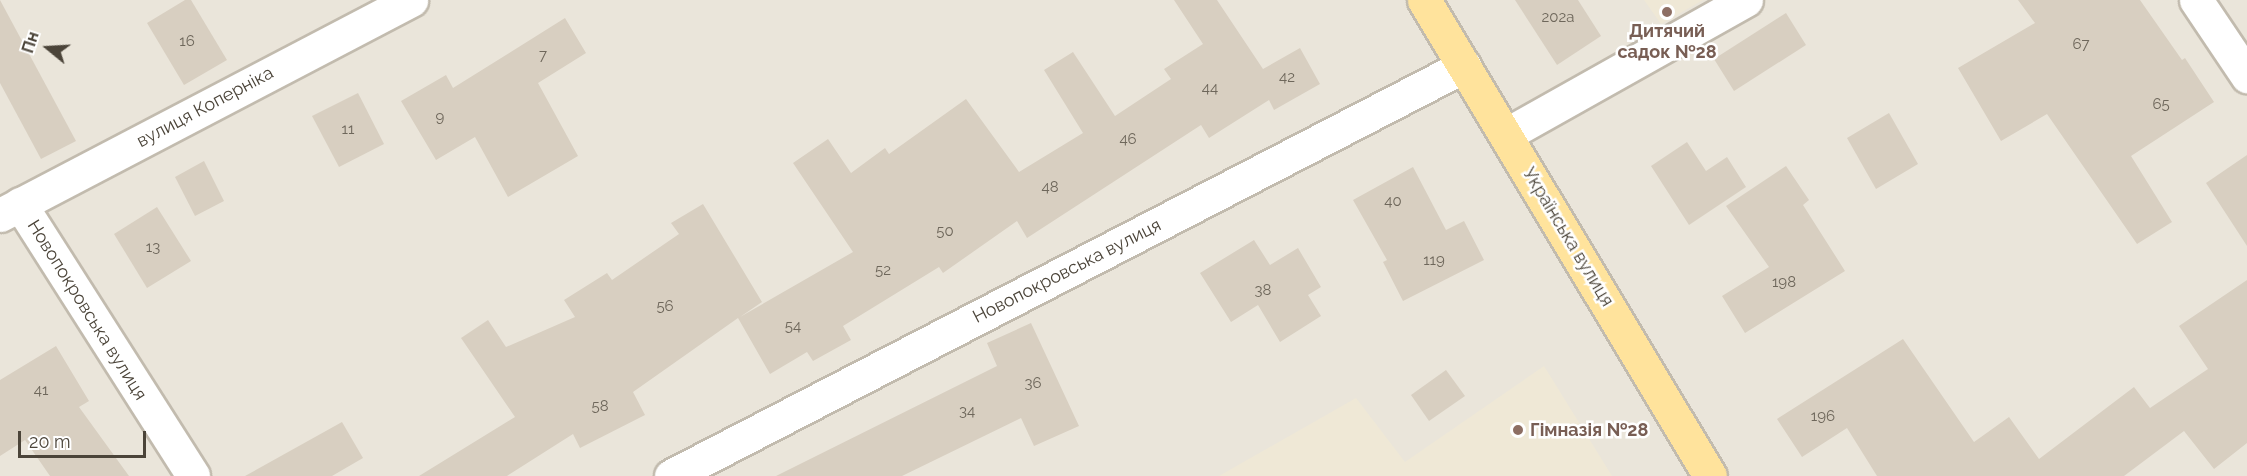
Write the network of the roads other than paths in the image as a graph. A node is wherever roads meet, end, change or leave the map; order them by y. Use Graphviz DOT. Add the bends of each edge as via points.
graph roads {
  1 [pos="411,0"];
  2 [pos="1424,0"];
  3 [pos="1746,0"];
  4 [pos="2196,0"];
  5 [pos="1464,66"];
  6 [pos="2247,76"];
  7 [pos="1507,134"];
  8 [pos="10,209"];
  9 [pos="193,476"];
  10 [pos="671,476"];
  11 [pos="1710,476"];
  1 -- 8 [label="street, вулиця Коперніка"];
  2 -- 5 [label="main road, Українська вулиця"];
  3 -- 7 [label="street"];
  4 -- 6 [label="street"];
  5 -- 7 [label="main road, Українська вулиця"];
  5 -- 10 [label="street, Новопокровська вулиця"];
  7 -- 11 [label="main road, Українська вулиця"];
  8 -- 9 [label="street, Новопокровська вулиця"];
}
